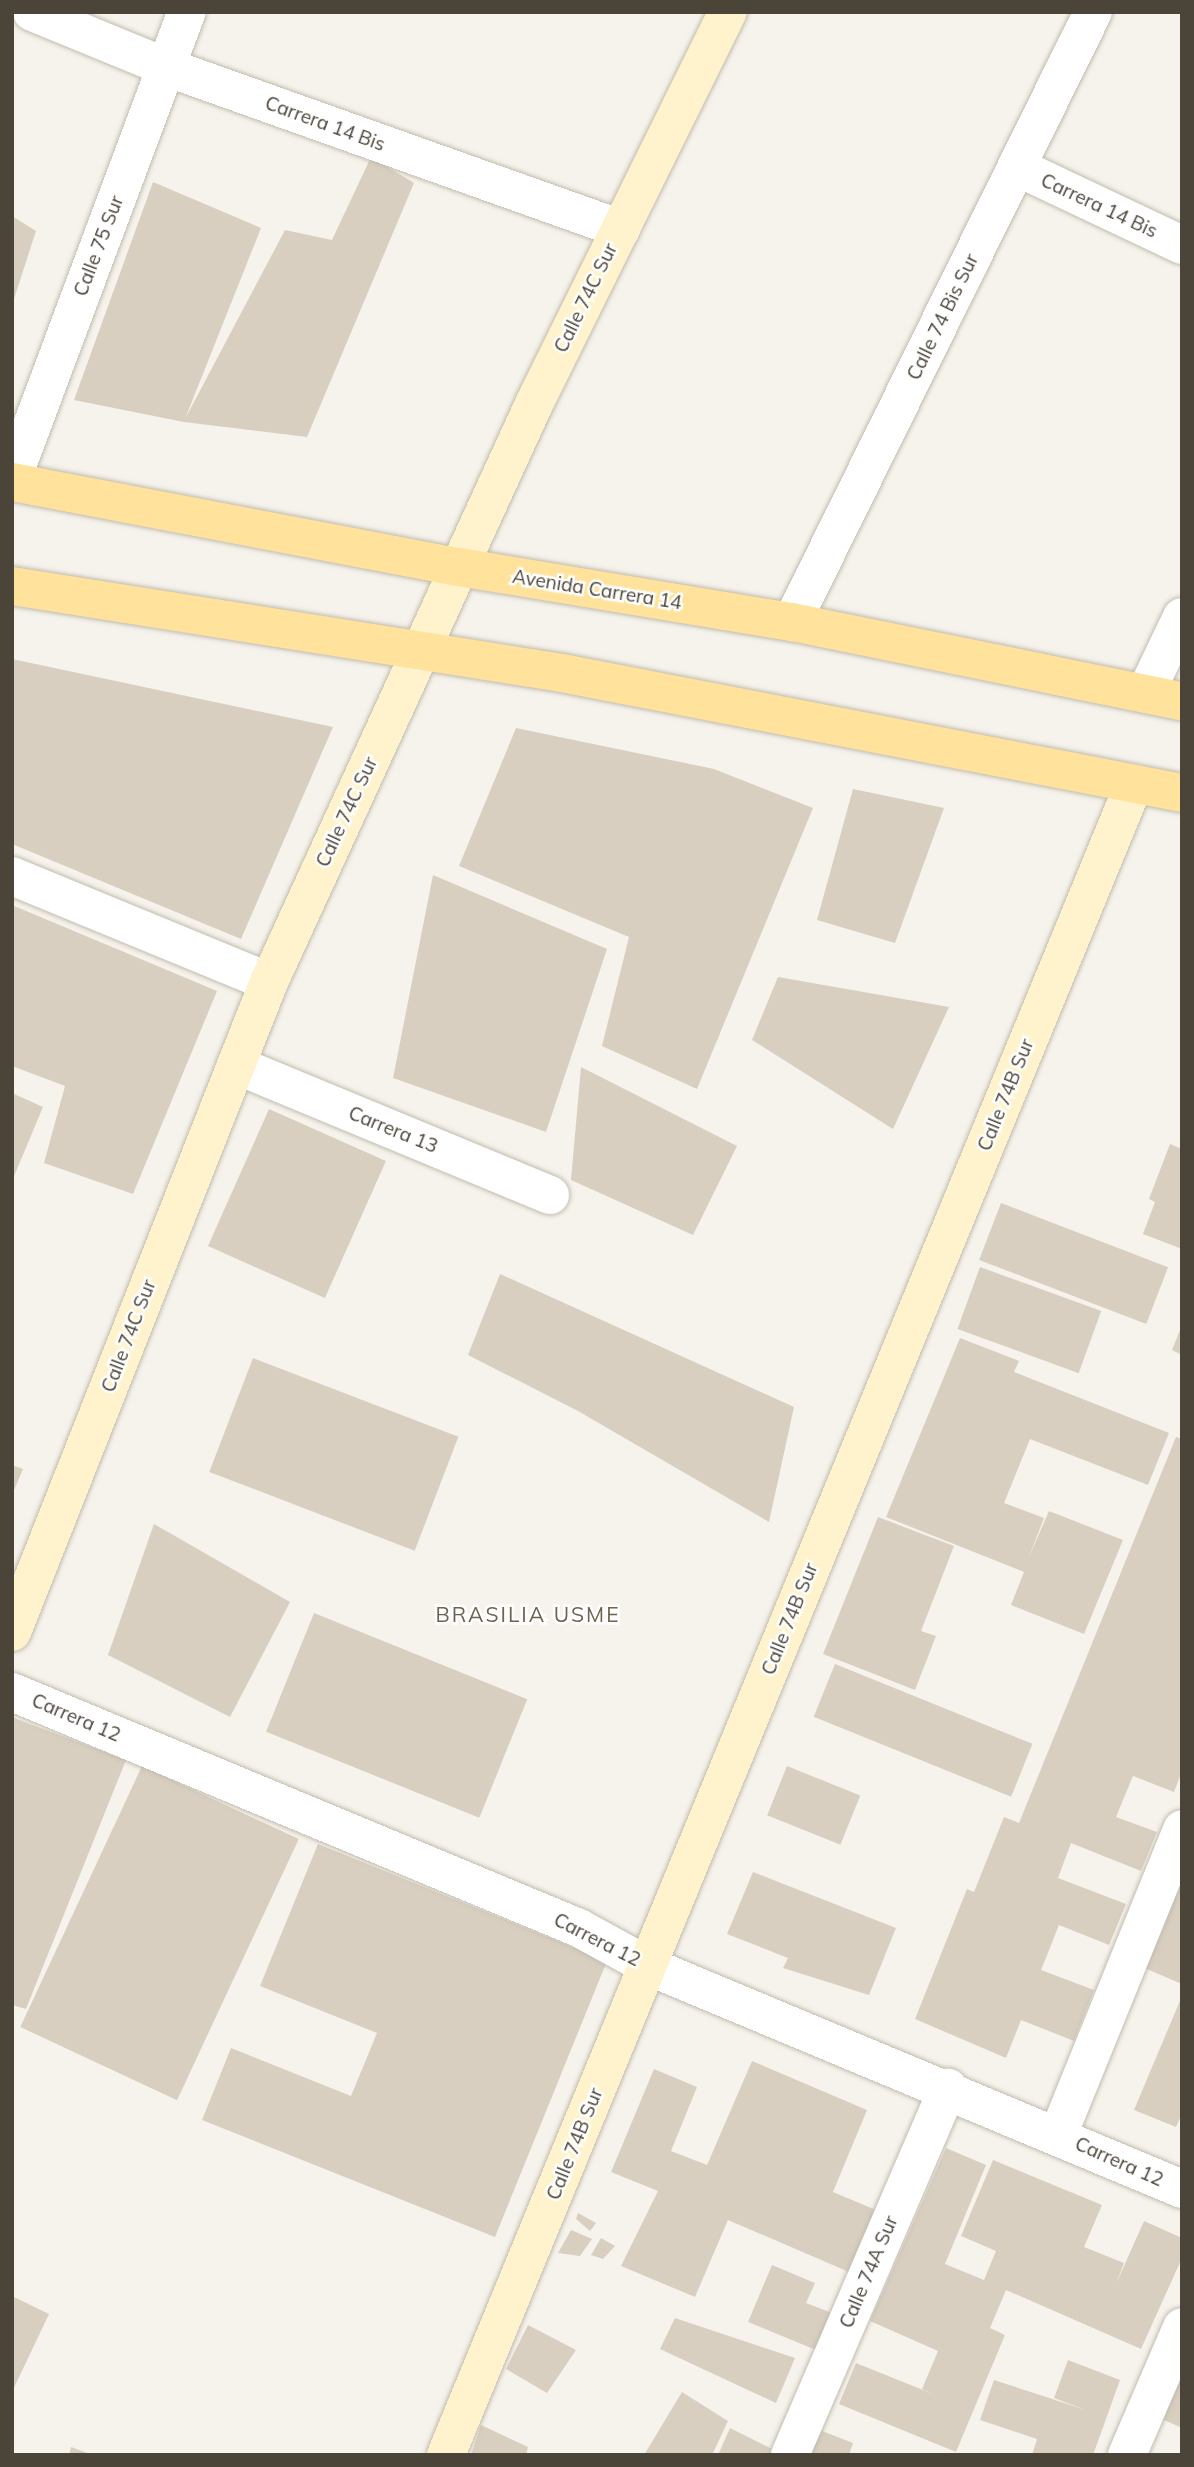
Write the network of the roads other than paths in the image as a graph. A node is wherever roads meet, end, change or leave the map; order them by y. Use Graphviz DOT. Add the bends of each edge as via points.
graph roads {
  1 [pos="32,12"];
  2 [pos="187,12"];
  3 [pos="728,12"];
  4 [pos="1093,12"];
  5 [pos="166,67"];
  6 [pos="1017,167"];
  7 [pos="621,229"];
  8 [pos="1182,245"];
  9 [pos="12,481"];
  10 [pos="459,567"];
  11 [pos="12,586"];
  12 [pos="1182,617"];
  13 [pos="792,622"];
  14 [pos="421,650"];
  15 [pos="1164,696"];
  16 [pos="1134,784"];
  17 [pos="1182,793"];
  18 [pos="12,876"];
  19 [pos="269,982"];
  20 [pos="236,1065"];
  21 [pos="550,1195"];
  22 [pos="12,1632"];
  23 [pos="12,1692"];
  24 [pos="1182,1829"];
  25 [pos="648,1966"];
  26 [pos="948,2088"];
  27 [pos="1058,2135"];
  28 [pos="1182,2189"];
  29 [pos="1182,2327"];
  30 [pos="446,2455"];
  31 [pos="790,2455"];
  32 [pos="1127,2455"];
  1 -- 5 [label="street, Carrera 14 Bis"];
  2 -- 5 [label="street, Calle 75 Sur"];
  3 -- 7 [label="street, Calle 74C Sur"];
  4 -- 6 [label="street, Calle 74 Bis Sur"];
  5 -- 7 [label="street, Carrera 14 Bis"];
  5 -- 9 [label="street, Calle 75 Sur"];
  6 -- 8 [label="street, Carrera 14 Bis"];
  6 -- 13 [label="street, Calle 74 Bis Sur"];
  7 -- 10 [label="street, Calle 74C Sur"];
  9 -- 10 [label="main road, Avenida Carrera 14"];
  10 -- 13 [label="main road, Avenida Carrera 14"];
  10 -- 14 [label="street, Calle 74C Sur"];
  11 -- 14 [label="main road"];
  12 -- 15 [label="street"];
  13 -- 15 [label="main road, Avenida Carrera 14"];
  14 -- 16 [label="main road" via="897,735"];
  14 -- 19 [label="street, Calle 74C Sur"];
  16 -- 17 [label="main road"];
  16 -- 25 [label="street, Calle 74B Sur"];
  18 -- 19 [label="street"];
  19 -- 20 [label="street, Calle 74C Sur"];
  20 -- 21 [label="street, Carrera 13"];
  20 -- 22 [label="street, Calle 74C Sur"];
  23 -- 25 [label="street, Carrera 12" via="579,1928"];
  24 -- 27 [label="street"];
  25 -- 26 [label="street, Carrera 12"];
  25 -- 30 [label="street, Calle 74B Sur"];
  26 -- 27 [label="street, Carrera 12"];
  26 -- 31 [label="street, Calle 74A Sur"];
  27 -- 28 [label="street, Carrera 12"];
  29 -- 32 [label="street"];
}
